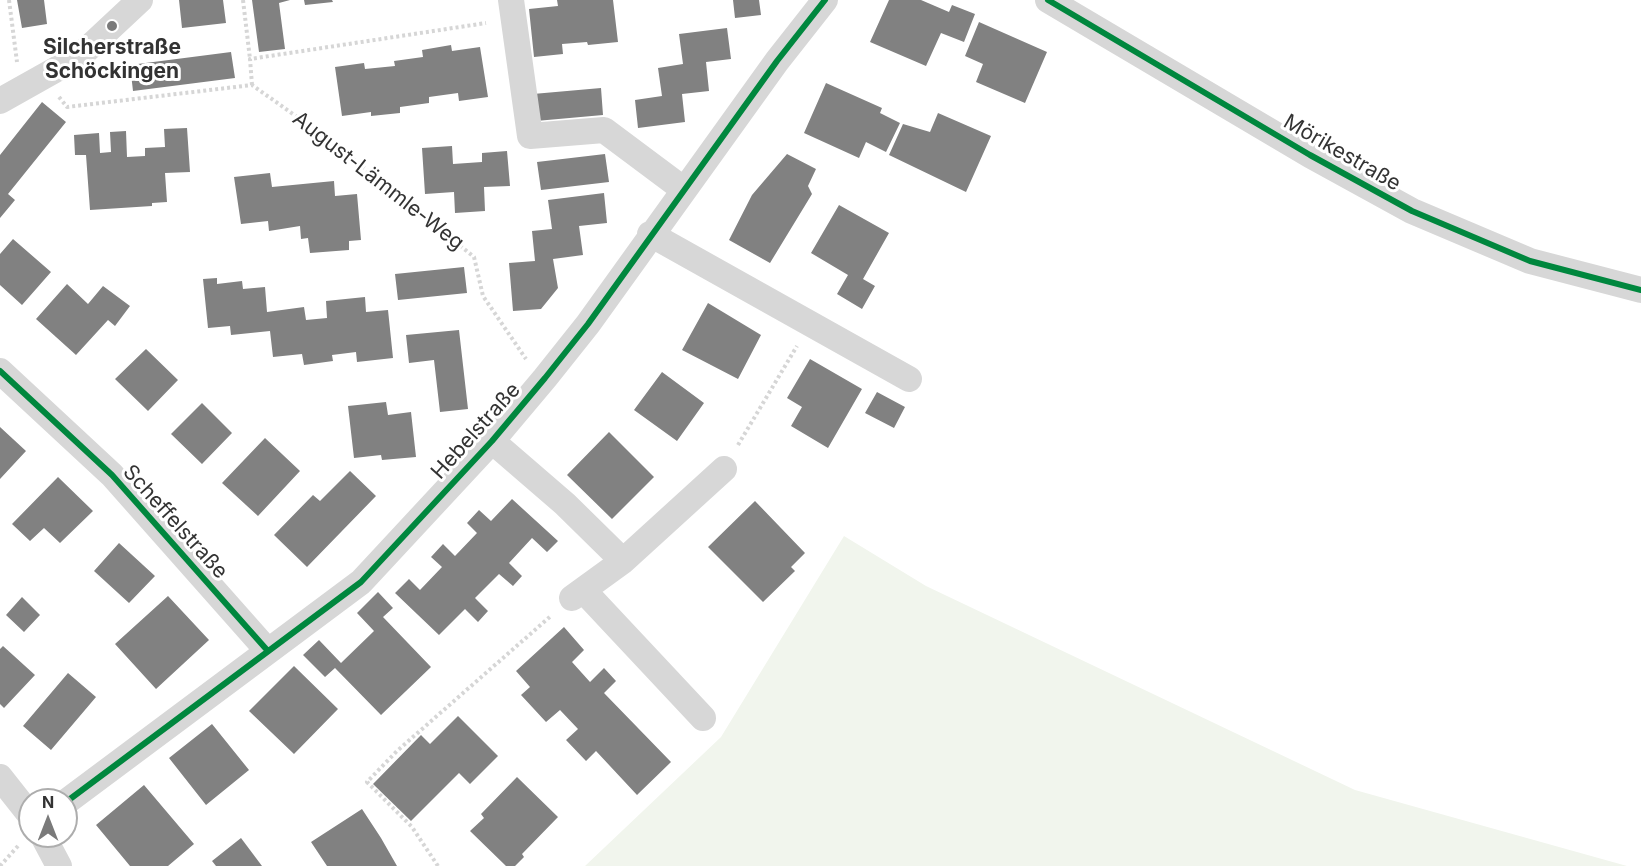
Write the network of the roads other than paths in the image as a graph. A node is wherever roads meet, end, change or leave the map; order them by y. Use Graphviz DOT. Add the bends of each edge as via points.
graph roads {
  1 [pos="140,0"];
  2 [pos="825,0"];
  3 [pos="1048,0"];
  4 [pos="512,10"];
  5 [pos="22,90"];
  6 [pos="683,189"];
  7 [pos="650,234"];
  8 [pos="1641,290"];
  9 [pos="0,372"];
  10 [pos="909,380"];
  11 [pos="492,441"];
  12 [pos="723,469"];
  13 [pos="623,561"];
  14 [pos="267,650"];
  15 [pos="703,718"];
  16 [pos="0,777"];
  17 [pos="78,793"];
  18 [pos="18,800"];
  19 [pos="42,848"];
  20 [pos="59,866"];
  1 -- 5 [label="street" via="80,56"];
  2 -- 6 [label="street, Hebelstraße"];
  3 -- 8 [label="street, Mörikestraße" via="1412,212 1530,261"];
  4 -- 6 [label="street" via="531,136 604,130"];
  6 -- 7 [label="street, Hebelstraße"];
  7 -- 10 [label="street"];
  7 -- 11 [label="street, Hebelstraße" via="588,324"];
  9 -- 14 [label="street, Scheffelstraße" via="112,475"];
  11 -- 13 [label="street, Hebelstraße"];
  11 -- 14 [label="street, Hebelstraße" via="361,582"];
  12 -- 13 [label="street"];
  13 -- 15 [label="street" via="578,594"];
  14 -- 17 [label="street, Hebelstraße"];
  16 -- 18 [label="street"];
  19 -- 20 [label="street"];
}
